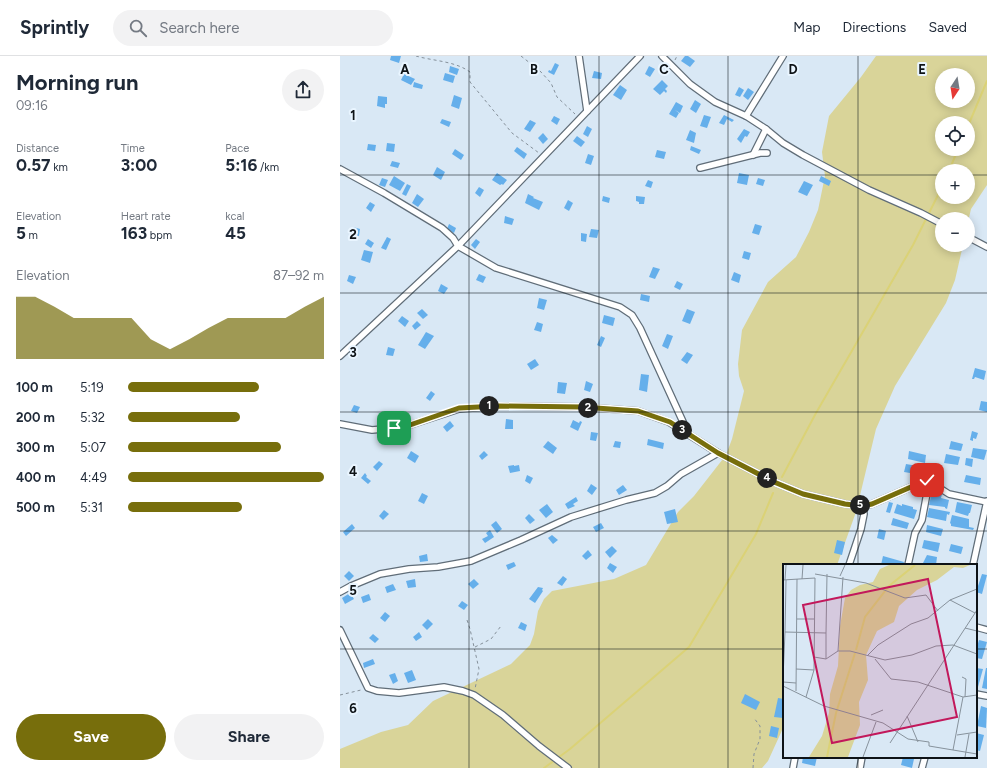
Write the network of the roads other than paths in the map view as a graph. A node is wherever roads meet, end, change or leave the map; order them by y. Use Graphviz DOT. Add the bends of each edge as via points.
graph roads {
  1 [pos="579,56"];
  2 [pos="640,56"];
  3 [pos="662,56"];
  4 [pos="783,56"];
  5 [pos="587,111"];
  6 [pos="746,116"];
  7 [pos="766,129"];
  8 [pos="767,153"];
  9 [pos="753,155"];
  10 [pos="700,168"];
  11 [pos="340,169"];
  12 [pos="935,220"];
  13 [pos="975,241"];
  14 [pos="458,246"];
  15 [pos="987,247"];
  16 [pos="340,356"];
  17 [pos="340,424"];
  18 [pos="690,435"];
  19 [pos="718,453"];
  20 [pos="927,480"];
  21 [pos="987,502"];
  22 [pos="862,506"];
  23 [pos="849,564"];
  24 [pos="908,564"];
  25 [pos="972,564"];
  26 [pos="340,592"];
  27 [pos="977,627"];
  28 [pos="340,630"];
  29 [pos="987,630"];
  30 [pos="977,694"];
  31 [pos="987,696"];
  32 [pos="795,758"];
  33 [pos="862,758"];
  34 [pos="925,758"];
  35 [pos="568,768"];
  36 [pos="792,768"];
  37 [pos="860,768"];
  38 [pos="922,768"];
  1 -- 5 [label="street"];
  2 -- 5 [label="street"];
  3 -- 6 [label="street" via="690,84 715,102"];
  4 -- 6 [label="street"];
  5 -- 14 [label="street"];
  6 -- 7 [label="street"];
  7 -- 9 [label="street"];
  7 -- 12 [label="street" via="803,155 869,190"];
  8 -- 9 [label="street"];
  9 -- 10 [label="street"];
  11 -- 14 [label="street" via="442,228"];
  13 -- 15 [label="street"];
  14 -- 16 [label="street"];
  14 -- 18 [label="street" via="496,268 620,307 632,315"];
  17 -- 18 [label="street" via="372,430 407,426 459,408 582,407 638,411 670,422"];
  18 -- 19 [label="street"];
  19 -- 22 [label="street" via="803,494"];
  19 -- 26 [label="street" via="681,474 655,493 571,517 471,560 438,568 380,574"];
  20 -- 21 [label="street" via="949,494"];
  20 -- 22 [label="street"];
  20 -- 24 [label="street" via="928,493 922,520 915,533"];
  21 -- 25 [label="street"];
  22 -- 23 [label="street" via="862,529"];
  27 -- 29 [label="street"];
  28 -- 35 [label="street" via="368,688 377,692 399,693 444,687 474,695 503,714"];
  30 -- 31 [label="street"];
  32 -- 36 [label="street"];
  33 -- 37 [label="street"];
  34 -- 38 [label="street"];
}
